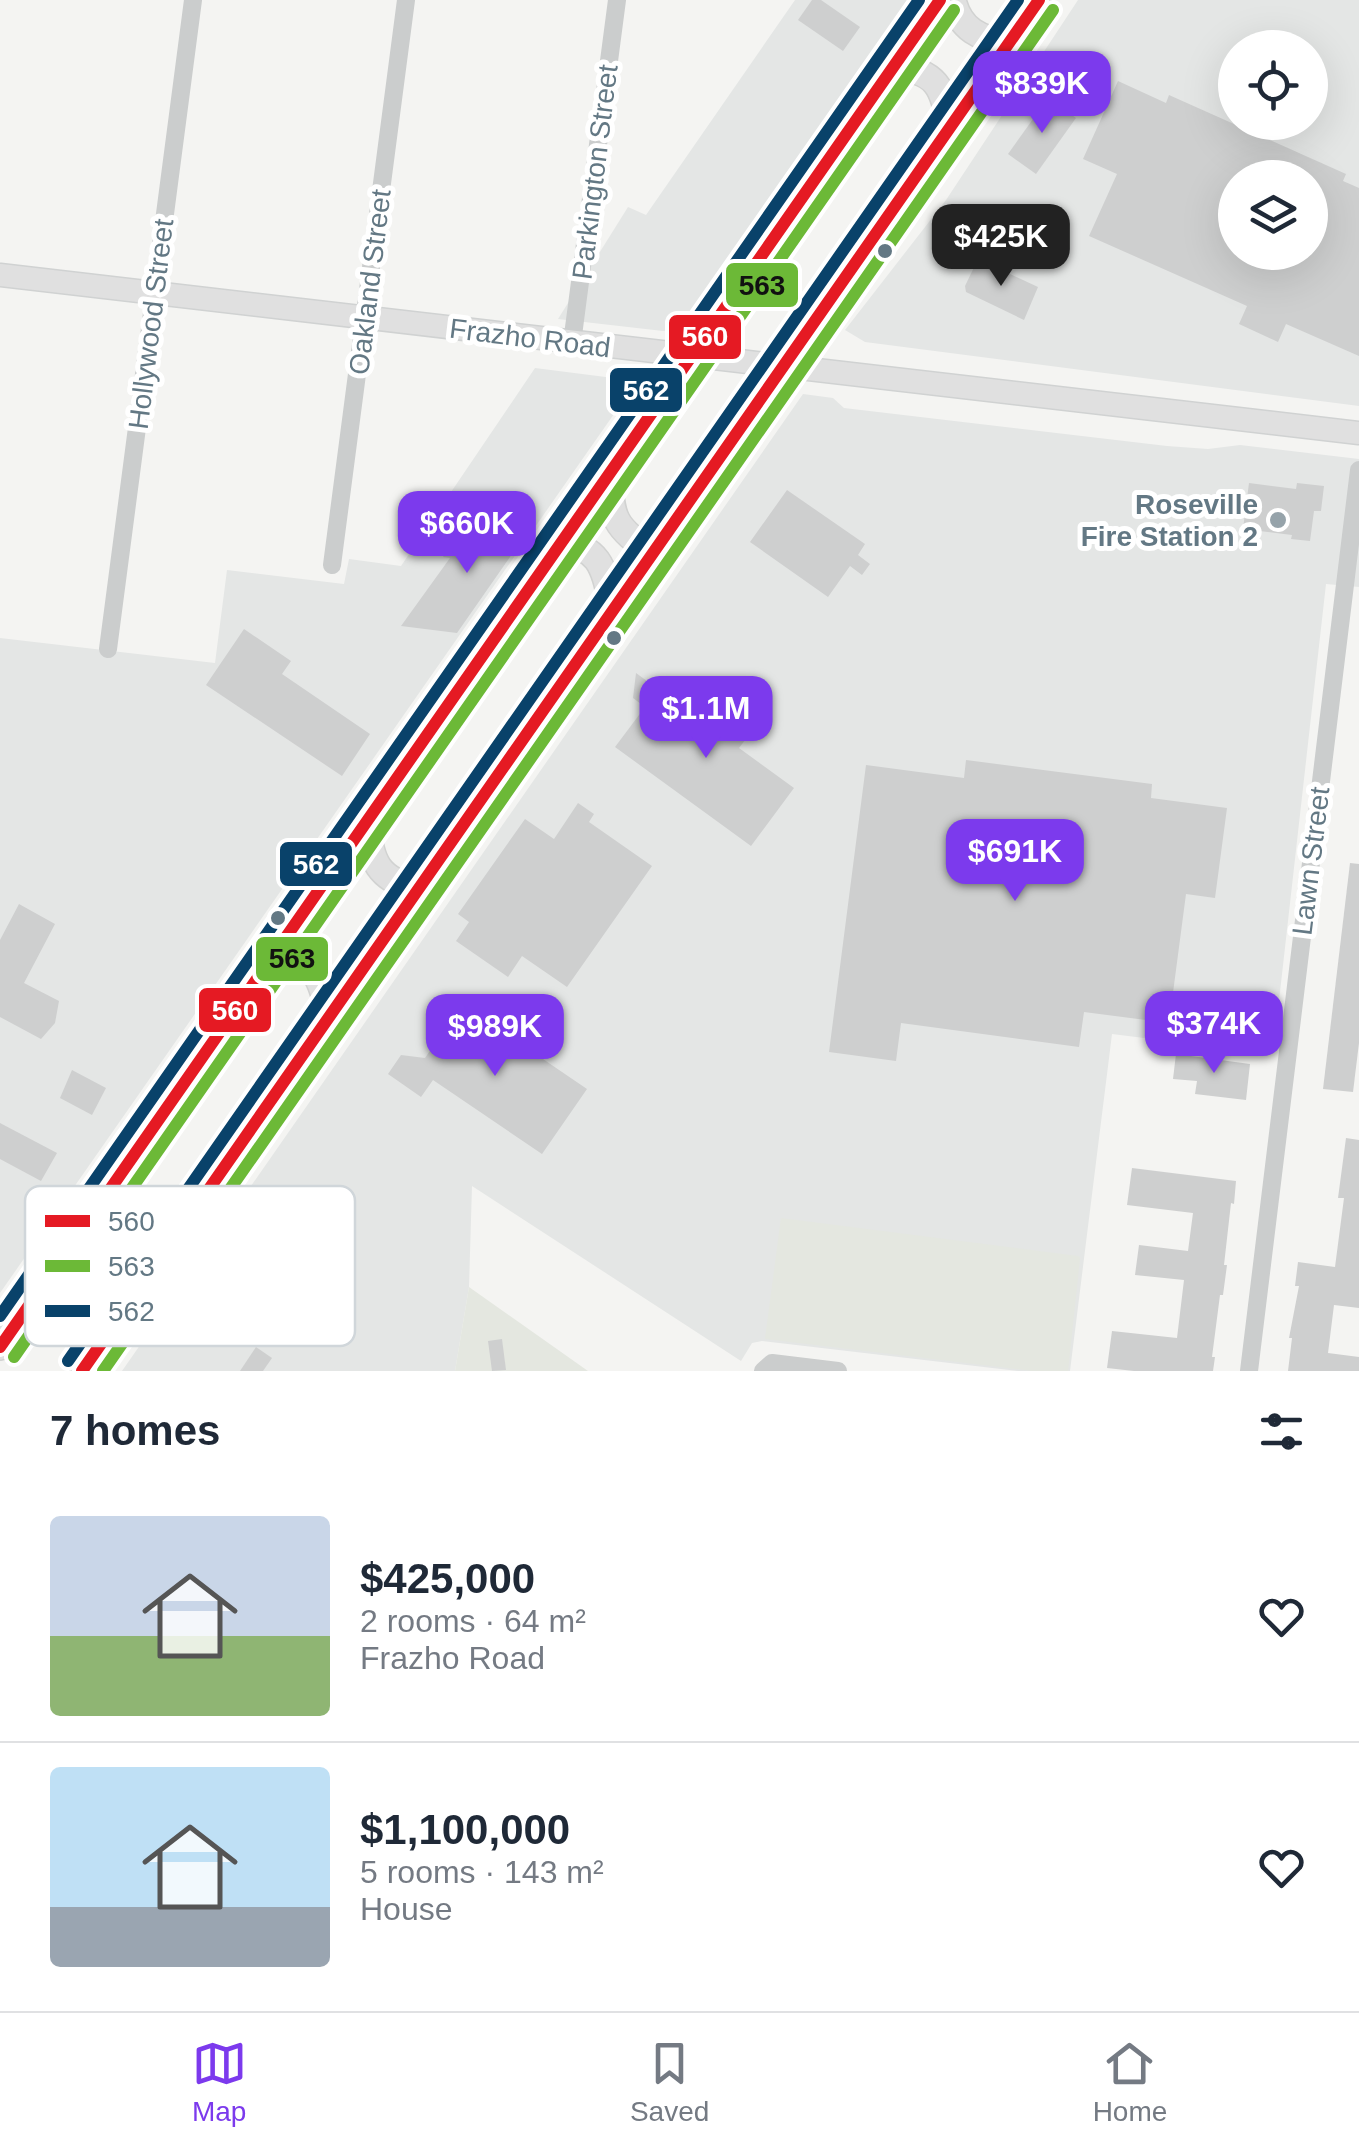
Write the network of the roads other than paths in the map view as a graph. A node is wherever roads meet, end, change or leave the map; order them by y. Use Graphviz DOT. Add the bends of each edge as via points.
graph roads {
  1 [pos="193,0"];
  2 [pos="406,0"];
  3 [pos="617,0"];
  4 [pos="940,0"];
  5 [pos="953,0"];
  6 [pos="1038,0"];
  7 [pos="1008,44"];
  8 [pos="893,66"];
  9 [pos="950,127"];
  10 [pos="0,276"];
  11 [pos="155,294"];
  12 [pos="365,318"];
  13 [pos="572,343"];
  14 [pos="692,355"];
  15 [pos="783,365"];
  16 [pos="1359,433"];
  17 [pos="1359,470"];
  18 [pos="610,473"];
  19 [pos="558,545"];
  20 [pos="652,553"];
  21 [pos="332,565"];
  22 [pos="613,610"];
  23 [pos="108,649"];
  24 [pos="366,820"];
  25 [pos="417,890"];
  26 [pos="273,955"];
  27 [pos="329,1017"];
  28 [pos="112,1186"];
  29 [pos="211,1186"];
  30 [pos="8,1320"];
  31 [pos="0,1346"];
  32 [pos="100,1346"];
  33 [pos="82,1371"];
  34 [pos="763,1371"];
  35 [pos="838,1371"];
  36 [pos="1249,1371"];
  1 -- 11 [label="street, Hollywood Street"];
  2 -- 12 [label="street, Oakland Street"];
  3 -- 13 [label="street, Parkington Street"];
  4 -- 8 [label="main road"];
  5 -- 7 [label="main road" via="969,30"];
  6 -- 7 [label="main road"];
  7 -- 9 [label="main road"];
  8 -- 9 [label="main road" via="936,82"];
  8 -- 14 [label="main road"];
  9 -- 15 [label="main road"];
  10 -- 11 [label="street, Frazho Road"];
  11 -- 12 [label="street, Frazho Road"];
  11 -- 23 [label="street, Hollywood Street"];
  12 -- 13 [label="street, Frazho Road"];
  12 -- 21 [label="street, Oakland Street"];
  13 -- 14 [label="street, Frazho Road"];
  14 -- 15 [label="street, Frazho Road"];
  14 -- 18 [label="main road"];
  15 -- 16 [label="street, Frazho Road"];
  15 -- 20 [label="main road"];
  17 -- 36 [label="street, Lawn Street"];
  18 -- 19 [label="main road"];
  18 -- 20 [label="main road" via="617,522"];
  19 -- 22 [label="main road" via="580,546 595,556"];
  19 -- 24 [label="main road"];
  20 -- 22 [label="main road"];
  22 -- 25 [label="main road"];
  24 -- 25 [label="main road" via="384,874"];
  24 -- 26 [label="main road"];
  25 -- 27 [label="main road"];
  26 -- 27 [label="main road" via="306,963 321,983"];
  26 -- 28 [label="main road"];
  27 -- 29 [label="main road"];
  30 -- 31 [label="main road"];
  32 -- 33 [label="main road"];
  34 -- 35 [label="street" via="772,1363"];
}
